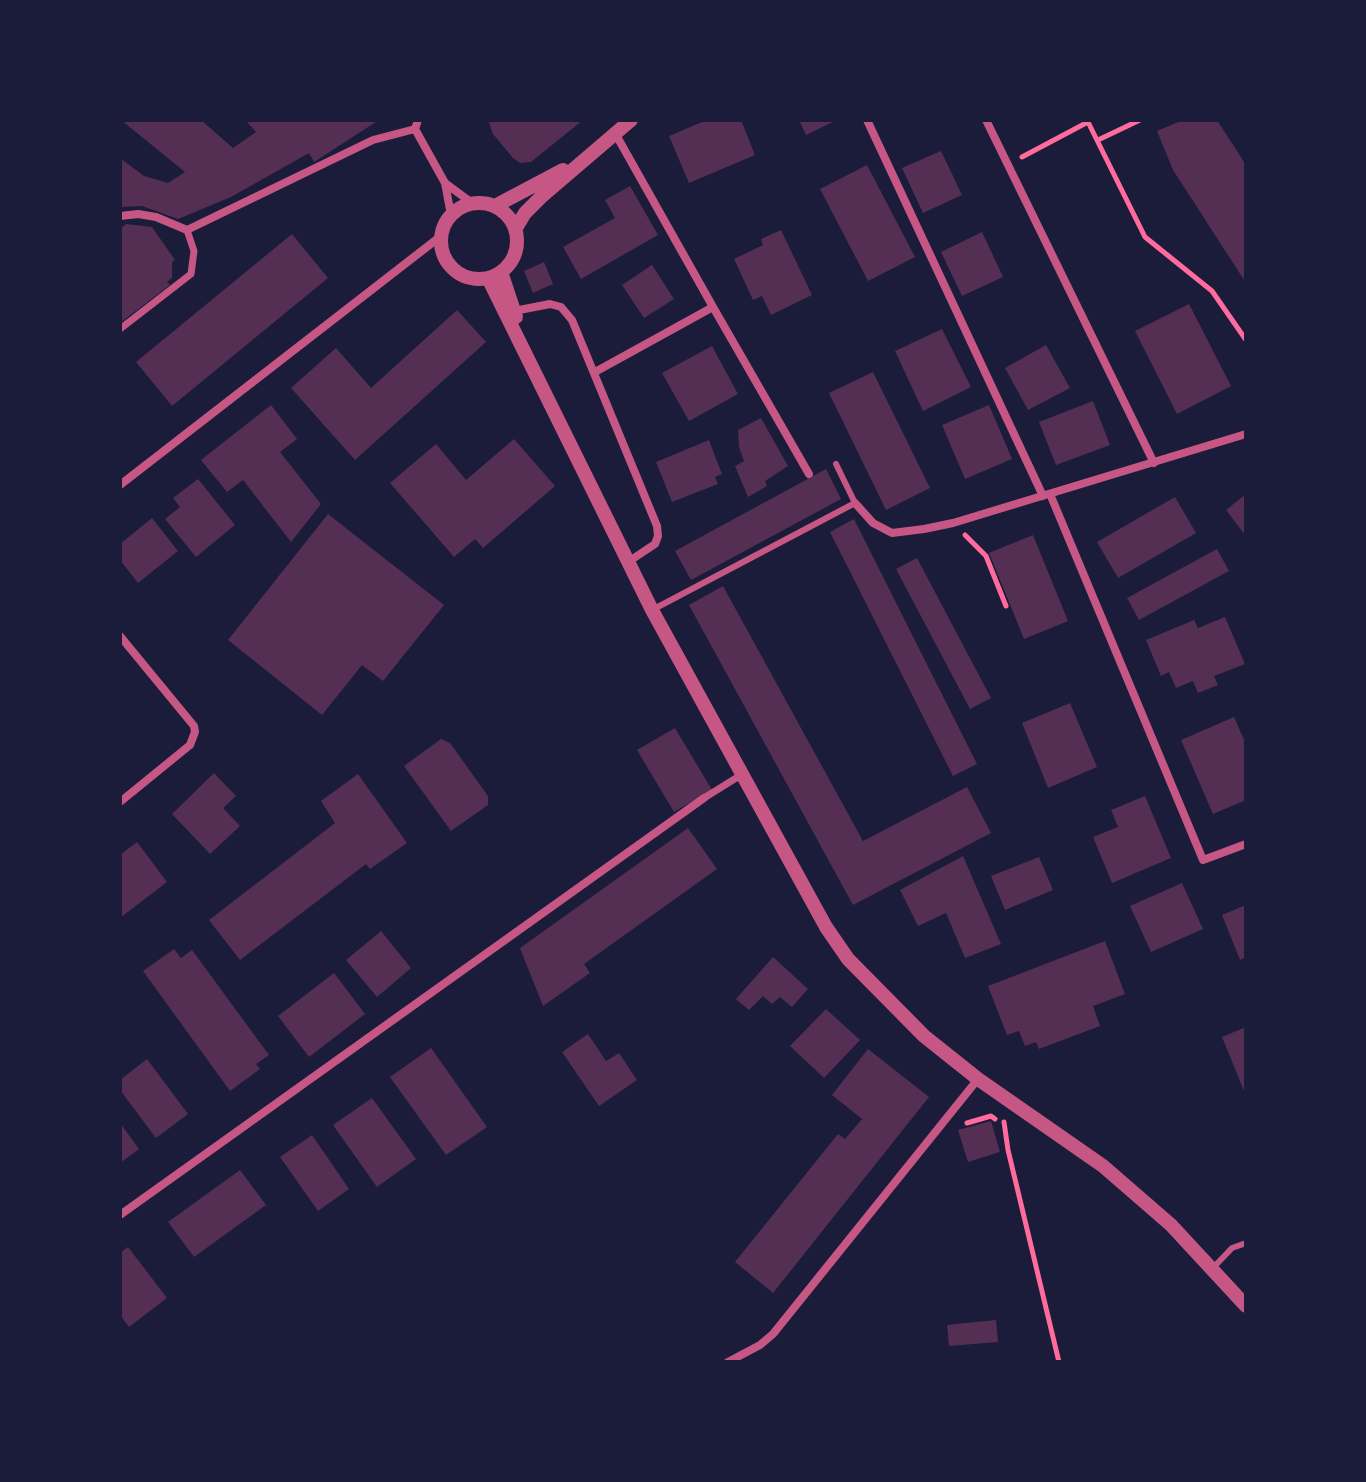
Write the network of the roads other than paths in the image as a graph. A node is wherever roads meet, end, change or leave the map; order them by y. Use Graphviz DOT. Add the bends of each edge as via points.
graph roads {
  1 [pos="631,120"];
  2 [pos="867,120"];
  3 [pos="986,120"];
  4 [pos="417,124"];
  5 [pos="615,133"];
  6 [pos="591,154"];
  7 [pos="445,183"];
  8 [pos="472,203"];
  9 [pos="495,206"];
  10 [pos="451,215"];
  11 [pos="120,216"];
  12 [pos="516,228"];
  13 [pos="187,230"];
  14 [pos="441,236"];
  15 [pos="495,275"];
  16 [pos="713,307"];
  17 [pos="514,311"];
  18 [pos="120,329"];
  19 [pos="533,366"];
  20 [pos="595,372"];
  21 [pos="1246,434"];
  22 [pos="1154,463"];
  23 [pos="836,464"];
  24 [pos="809,474"];
  25 [pos="120,485"];
  26 [pos="1046,495"];
  27 [pos="855,503"];
  28 [pos="628,562"];
  29 [pos="652,610"];
  30 [pos="120,636"];
  31 [pos="741,775"];
  32 [pos="704,798"];
  33 [pos="120,802"];
  34 [pos="1246,844"];
  35 [pos="978,1079"];
  36 [pos="120,1215"];
  37 [pos="1246,1243"];
  38 [pos="1212,1269"];
  39 [pos="1246,1306"];
  40 [pos="728,1362"];
  1 -- 5 [label="street"];
  2 -- 26 [label="street"];
  3 -- 22 [label="street"];
  4 -- 7 [label="street"];
  4 -- 13 [label="street"];
  5 -- 6 [label="street"];
  5 -- 16 [label="street"];
  6 -- 9 [label="street"];
  6 -- 12 [label="street" via="541,197"];
  7 -- 8 [label="street"];
  7 -- 10 [label="street"];
  8 -- 9 [label="street"];
  8 -- 10 [label="street"];
  9 -- 12 [label="street"];
  10 -- 14 [label="street"];
  11 -- 13 [label="street" via="156,217"];
  12 -- 15 [label="street" via="516,253"];
  13 -- 18 [label="street" via="194,251 191,274"];
  14 -- 15 [label="street" via="441,249 453,270 476,279"];
  14 -- 25 [label="street"];
  15 -- 17 [label="street"];
  15 -- 19 [label="street"];
  16 -- 20 [label="street"];
  16 -- 24 [label="street"];
  17 -- 19 [label="street"];
  17 -- 20 [label="street" via="536,304 561,307"];
  19 -- 28 [label="street"];
  20 -- 28 [label="street" via="657,526 655,544"];
  21 -- 22 [label="street"];
  22 -- 26 [label="street"];
  23 -- 27 [label="lane"];
  26 -- 27 [label="street" via="953,523 892,533 873,523"];
  26 -- 34 [label="street" via="1203,860"];
  27 -- 29 [label="lane"];
  28 -- 29 [label="street"];
  29 -- 31 [label="street"];
  30 -- 33 [label="street" via="195,732 190,745"];
  31 -- 32 [label="street"];
  31 -- 35 [label="street" via="848,959 924,1036"];
  32 -- 36 [label="street"];
  35 -- 38 [label="street" via="1103,1166"];
  35 -- 40 [label="street" via="773,1334"];
  37 -- 38 [label="lane" via="1232,1248"];
  38 -- 39 [label="street"];
}
